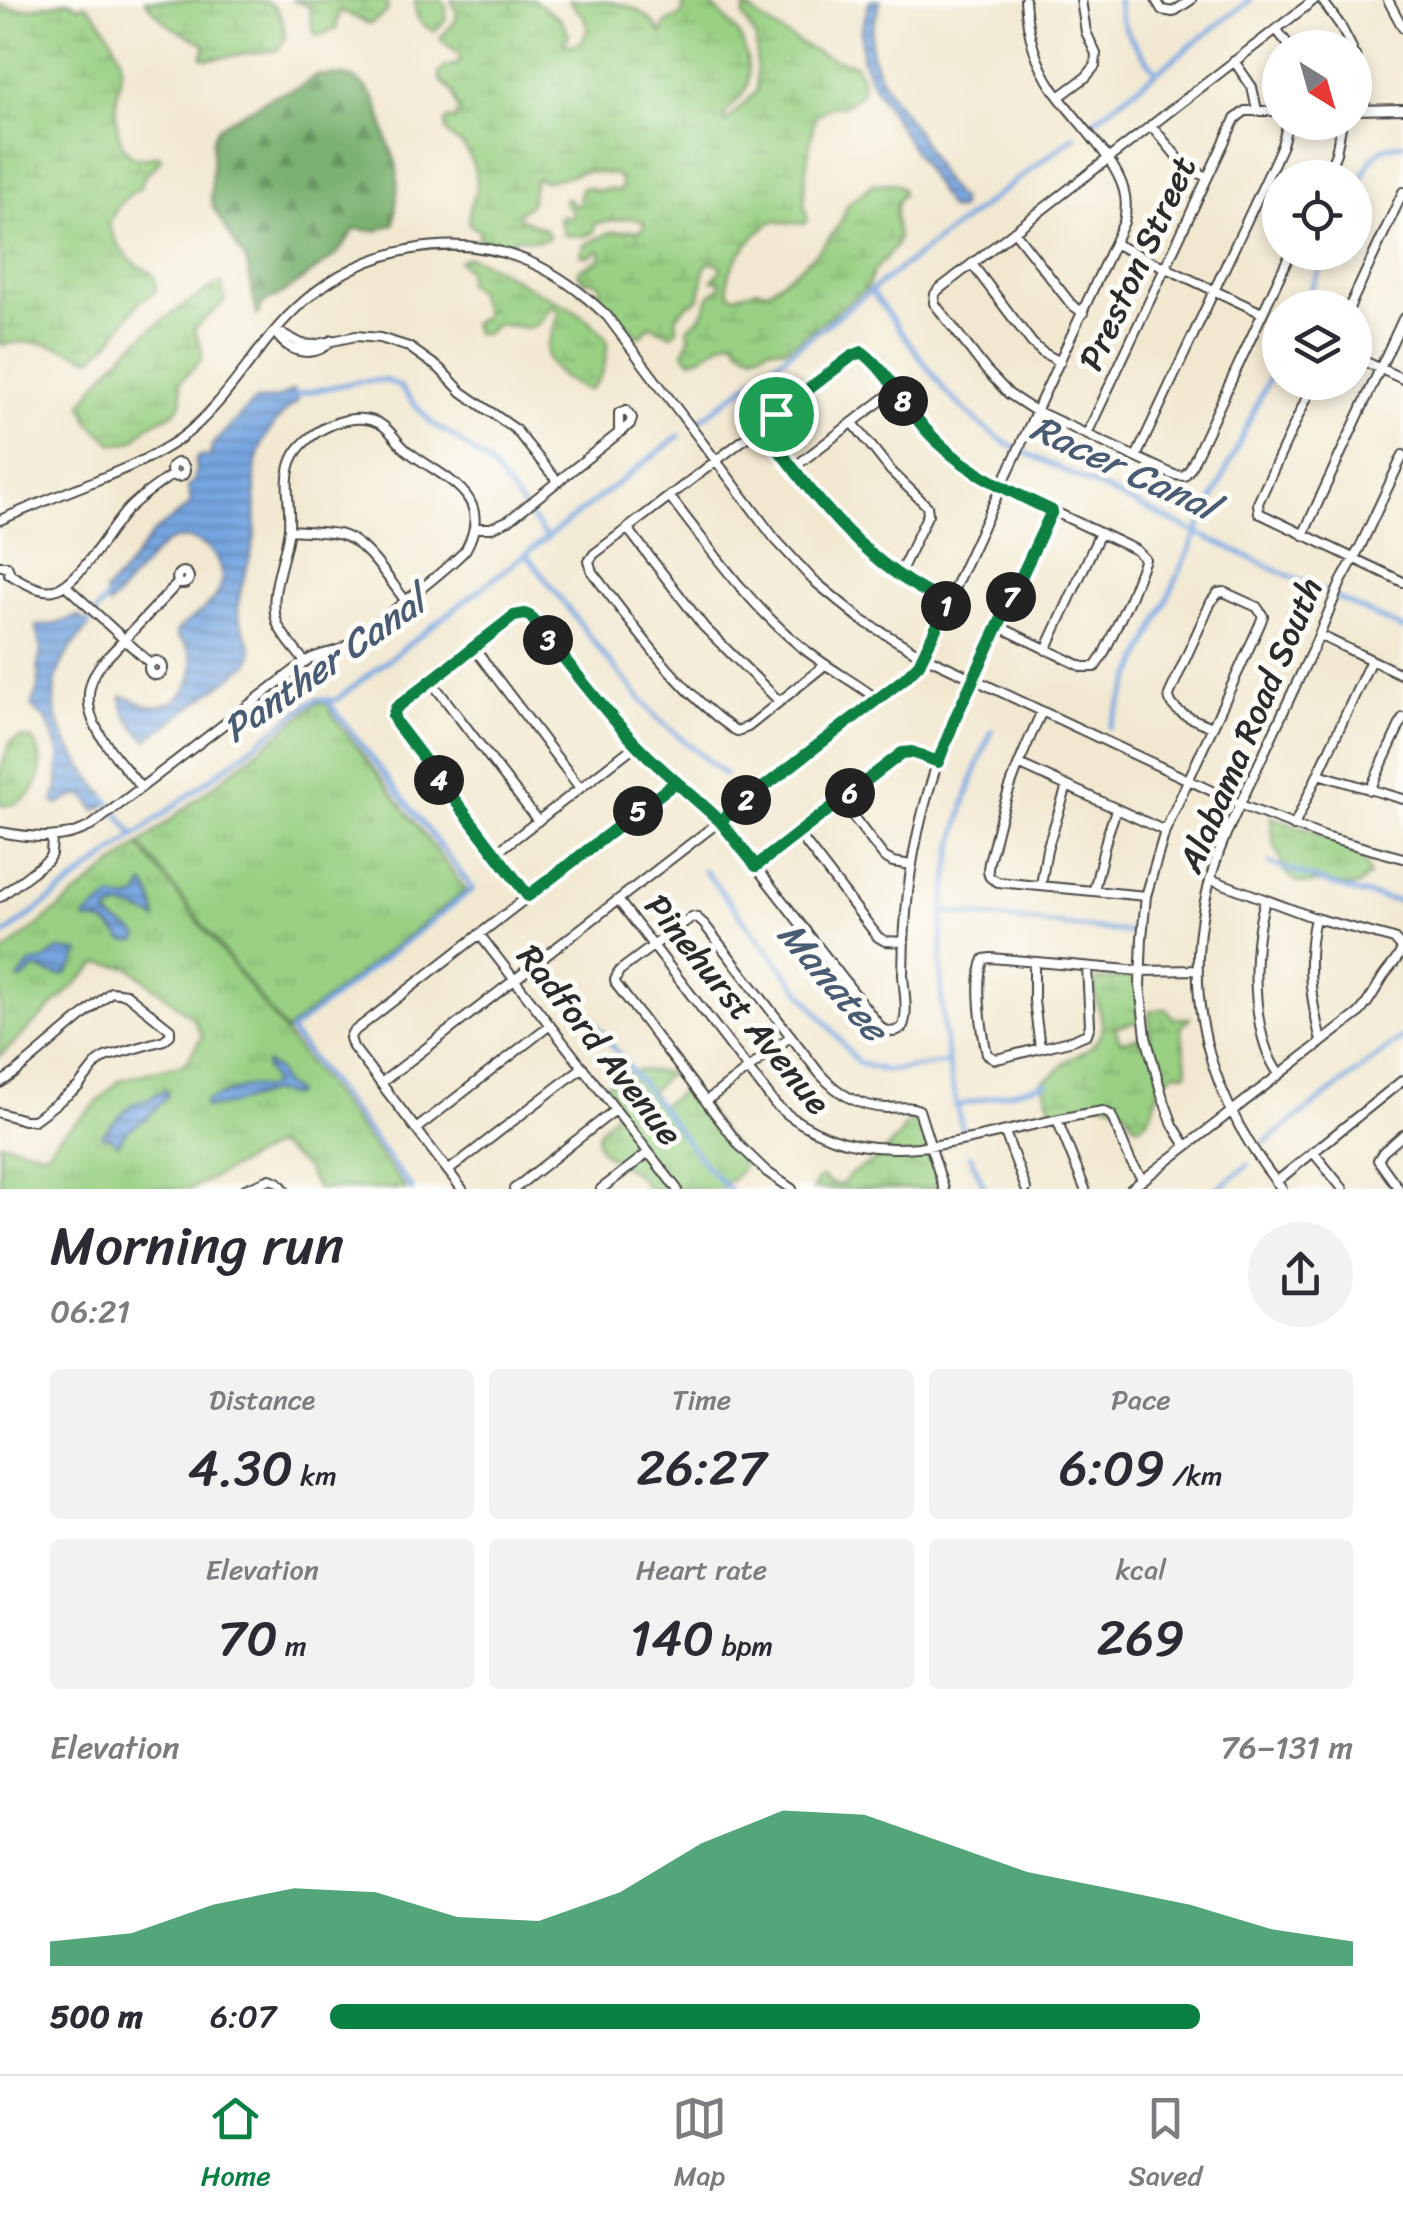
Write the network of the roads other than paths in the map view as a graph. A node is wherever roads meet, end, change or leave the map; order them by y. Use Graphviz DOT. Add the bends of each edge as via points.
graph roads {
  1 [pos="1025,0"];
  2 [pos="1080,0"];
  3 [pos="1191,0"];
  4 [pos="1314,0"];
  5 [pos="1322,0"];
  6 [pos="1388,0"];
  7 [pos="1158,3"];
  8 [pos="1403,28"];
  9 [pos="1276,29"];
  10 [pos="1343,30"];
  11 [pos="1234,62"];
  12 [pos="1059,97"];
  13 [pos="1403,109"];
  14 [pos="1258,110"];
  15 [pos="1262,110"];
  16 [pos="1372,110"];
  17 [pos="1151,125"];
  18 [pos="1282,140"];
  19 [pos="1108,159"];
  20 [pos="1207,178"];
  21 [pos="1403,192"];
  22 [pos="1014,232"];
  23 [pos="1116,244"];
  24 [pos="972,264"];
  25 [pos="1165,269"];
  26 [pos="1357,290"];
  27 [pos="1214,292"];
  28 [pos="1083,313"];
  29 [pos="1262,314"];
  30 [pos="1403,320"];
  31 [pos="276,334"];
  32 [pos="1060,362"];
  33 [pos="1372,365"];
  34 [pos="1380,369"];
  35 [pos="1403,379"];
  36 [pos="895,390"];
  37 [pos="1306,400"];
  38 [pos="1037,411"];
  39 [pos="853,423"];
  40 [pos="761,426"];
  41 [pos="620,434"];
  42 [pos="1088,434"];
  43 [pos="1403,455"];
  44 [pos="1136,457"];
  45 [pos="715,462"];
  46 [pos="793,468"];
  47 [pos="173,474"];
  48 [pos="558,482"];
  49 [pos="1002,487"];
  50 [pos="670,497"];
  51 [pos="1052,511"];
  52 [pos="0,520"];
  53 [pos="474,528"];
  54 [pos="628,528"];
  55 [pos="290,530"];
  56 [pos="1100,534"];
  57 [pos="1303,535"];
  58 [pos="1354,559"];
  59 [pos="0,566"];
  60 [pos="5,575"];
  61 [pos="899,575"];
  62 [pos="179,582"];
  63 [pos="1403,582"];
  64 [pos="65,585"];
  65 [pos="405,600"];
  66 [pos="948,603"];
  67 [pos="998,626"];
  68 [pos="1318,635"];
  69 [pos="123,639"];
  70 [pos="474,648"];
  71 [pos="1046,650"];
  72 [pos="923,655"];
  73 [pos="1371,660"];
  74 [pos="305,662"];
  75 [pos="151,664"];
  76 [pos="825,665"];
  77 [pos="1403,675"];
  78 [pos="973,679"];
  79 [pos="431,681"];
  80 [pos="877,699"];
  81 [pos="779,701"];
  82 [pos="1042,711"];
  83 [pos="1403,718"];
  84 [pos="1212,727"];
  85 [pos="636,745"];
  86 [pos="938,762"];
  87 [pos="1019,764"];
  88 [pos="1318,774"];
  89 [pos="1188,780"];
  90 [pos="676,782"];
  91 [pos="1067,786"];
  92 [pos="141,788"];
  93 [pos="580,788"];
  94 [pos="1370,790"];
  95 [pos="1403,799"];
  96 [pos="841,800"];
  97 [pos="1240,803"];
  98 [pos="1116,810"];
  99 [pos="538,820"];
  100 [pos="720,821"];
  101 [pos="1294,826"];
  102 [pos="1164,831"];
  103 [pos="0,832"];
  104 [pos="798,833"];
  105 [pos="52,837"];
  106 [pos="496,853"];
  107 [pos="1403,858"];
  108 [pos="912,865"];
  109 [pos="756,866"];
  110 [pos="1210,879"];
  111 [pos="1041,885"];
  112 [pos="1094,890"];
  113 [pos="528,896"];
  114 [pos="1146,896"];
  115 [pos="0,897"];
  116 [pos="618,900"];
  117 [pos="1264,901"];
  118 [pos="1316,918"];
  119 [pos="479,934"];
  120 [pos="904,942"];
  121 [pos="653,945"];
  122 [pos="1402,947"];
  123 [pos="1034,962"];
  124 [pos="1087,967"];
  125 [pos="1140,970"];
  126 [pos="1198,970"];
  127 [pos="515,979"];
  128 [pos="550,1025"];
  129 [pos="791,1036"];
  130 [pos="1321,1042"];
  131 [pos="1040,1048"];
  132 [pos="583,1068"];
  133 [pos="748,1068"];
  134 [pos="1280,1074"];
  135 [pos="1403,1080"];
  136 [pos="0,1083"];
  137 [pos="381,1083"];
  138 [pos="706,1101"];
  139 [pos="616,1110"];
  140 [pos="1230,1111"];
  141 [pos="0,1113"];
  142 [pos="1058,1122"];
  143 [pos="416,1129"];
  144 [pos="1006,1135"];
  145 [pos="1403,1135"];
  146 [pos="822,1144"];
  147 [pos="1186,1146"];
  148 [pos="648,1152"];
  149 [pos="1314,1152"];
  150 [pos="932,1156"];
  151 [pos="918,1158"];
  152 [pos="448,1171"];
  153 [pos="1143,1180"];
  154 [pos="1280,1185"];
  155 [pos="245,1189"];
  156 [pos="284,1189"];
  157 [pos="462,1189"];
  158 [pos="514,1189"];
  159 [pos="601,1189"];
  160 [pos="677,1189"];
  161 [pos="792,1189"];
  162 [pos="944,1189"];
  163 [pos="1026,1189"];
  164 [pos="1085,1189"];
  165 [pos="1131,1189"];
  166 [pos="1344,1189"];
  167 [pos="1399,1189"];
  1 -- 12 [label="street" via="1033,48"];
  2 -- 12 [label="street" via="1095,66"];
  3 -- 7 [label="street" via="1173,12"];
  4 -- 9 [label="street, Preston Street"];
  5 -- 10 [label="street"];
  6 -- 8 [label="street"];
  9 -- 11 [label="street, Preston Street"];
  11 -- 14 [label="street"];
  11 -- 17 [label="street, Preston Street"];
  12 -- 19 [label="street"];
  13 -- 16 [label="street"];
  14 -- 15 [label="street"];
  14 -- 20 [label="street, Preston Street" via="1238,115"];
  17 -- 19 [label="street, Preston Street"];
  17 -- 20 [label="street" via="1179,160"];
  18 -- 27 [label="street"];
  19 -- 22 [label="street, Preston Street"];
  19 -- 23 [label="street" via="1126,200"];
  20 -- 25 [label="street, Preston Street"];
  21 -- 26 [label="street"];
  22 -- 24 [label="street, Preston Street"];
  22 -- 28 [label="street"];
  23 -- 25 [label="street"];
  23 -- 28 [label="street"];
  24 -- 32 [label="street" via="1032,342"];
  24 -- 38 [label="street, Preston Street" via="935,294 934,303 997,384"];
  25 -- 27 [label="street"];
  25 -- 42 [label="street, Preston Street"];
  27 -- 29 [label="street"];
  27 -- 44 [label="street"];
  28 -- 32 [label="street"];
  29 -- 44 [label="street" via="1184,476"];
  30 -- 34 [label="street"];
  31 -- 45 [label="street" via="302,302 361,263 427,247 510,255 559,277 607,316"];
  31 -- 48 [label="street" via="301,348 356,336 409,348 515,429"];
  31 -- 52 [label="street" via="207,416 146,461"];
  32 -- 38 [label="street"];
  33 -- 34 [label="street"];
  34 -- 35 [label="street"];
  34 -- 57 [label="street"];
  36 -- 39 [label="street"];
  36 -- 40 [label="street" via="862,352"];
  36 -- 49 [label="street" via="945,449"];
  37 -- 57 [label="street" via="1257,508"];
  38 -- 42 [label="street"];
  38 -- 49 [label="street"];
  39 -- 46 [label="street"];
  39 -- 61 [label="street" via="927,506"];
  40 -- 45 [label="street"];
  40 -- 46 [label="street"];
  41 -- 48 [label="street"];
  42 -- 44 [label="street"];
  43 -- 58 [label="street, Alabama Road South"];
  45 -- 50 [label="street"];
  45 -- 72 [label="street" via="812,580 863,621"];
  46 -- 61 [label="street" via="846,532"];
  47 -- 64 [label="street" via="127,510"];
  48 -- 53 [label="street" via="498,526"];
  49 -- 51 [label="street"];
  49 -- 66 [label="street"];
  50 -- 54 [label="street"];
  50 -- 76 [label="street" via="748,596"];
  51 -- 56 [label="street"];
  51 -- 67 [label="street"];
  53 -- 55 [label="street" via="461,487 408,452 385,427 360,419 322,429 294,455 287,484"];
  53 -- 65 [label="street" via="462,556"];
  54 -- 81 [label="street" via="704,626"];
  54 -- 81 [label="street" via="588,562 669,670 738,730"];
  55 -- 65 [label="street" via="354,540"];
  55 -- 74 [label="street" via="274,608 280,630"];
  56 -- 71 [label="street"];
  56 -- 71 [label="street" via="1145,560 1103,656 1095,667 1083,666"];
  57 -- 58 [label="street"];
  58 -- 63 [label="street"];
  58 -- 68 [label="street, Alabama Road South"];
  59 -- 60 [label="street" via="9,567"];
  60 -- 64 [label="street" via="42,590"];
  61 -- 66 [label="street"];
  62 -- 69 [label="street"];
  64 -- 69 [label="street"];
  65 -- 74 [label="street" via="347,645"];
  66 -- 72 [label="street"];
  67 -- 71 [label="street"];
  67 -- 78 [label="street"];
  68 -- 73 [label="street"];
  68 -- 97 [label="street, Alabama Road South"];
  69 -- 75 [label="street"];
  69 -- 92 [label="street" via="93,677 88,704 96,729"];
  70 -- 79 [label="street"];
  70 -- 85 [label="street" via="525,614"];
  70 -- 93 [label="street"];
  72 -- 78 [label="street"];
  72 -- 80 [label="street"];
  73 -- 77 [label="street"];
  73 -- 88 [label="street"];
  74 -- 92 [label="street"];
  76 -- 80 [label="street"];
  76 -- 81 [label="street"];
  78 -- 82 [label="street"];
  78 -- 86 [label="street"];
  79 -- 99 [label="street"];
  79 -- 106 [label="street" via="393,716"];
  80 -- 100 [label="street"];
  82 -- 87 [label="street"];
  82 -- 89 [label="street"];
  83 -- 94 [label="street"];
  84 -- 84 [label="street" via="1170,704 1168,694 1209,606 1228,593 1262,612"];
  84 -- 89 [label="street"];
  85 -- 90 [label="street"];
  85 -- 93 [label="street"];
  86 -- 96 [label="street" via="902,753"];
  86 -- 108 [label="street"];
  87 -- 91 [label="street"];
  87 -- 111 [label="street" via="988,872 998,882"];
  88 -- 94 [label="street"];
  88 -- 101 [label="street"];
  89 -- 97 [label="street"];
  89 -- 102 [label="street"];
  90 -- 100 [label="street"];
  90 -- 113 [label="street"];
  91 -- 98 [label="street"];
  91 -- 111 [label="street"];
  92 -- 105 [label="street" via="91,826"];
  93 -- 99 [label="street"];
  94 -- 95 [label="street"];
  96 -- 104 [label="street"];
  96 -- 108 [label="street" via="884,858"];
  97 -- 101 [label="street"];
  97 -- 110 [label="street, Alabama Road South"];
  98 -- 102 [label="street"];
  98 -- 112 [label="street"];
  99 -- 106 [label="street"];
  100 -- 109 [label="street"];
  100 -- 116 [label="street"];
  101 -- 107 [label="street"];
  102 -- 114 [label="street"];
  103 -- 105 [label="street"];
  104 -- 109 [label="street"];
  104 -- 120 [label="street" via="878,937"];
  105 -- 115 [label="street" via="48,860"];
  106 -- 113 [label="street"];
  108 -- 120 [label="street"];
  109 -- 120 [label="street" via="886,1031 905,1025"];
  110 -- 117 [label="street"];
  110 -- 126 [label="street, Alabama Road South"];
  111 -- 112 [label="street"];
  112 -- 114 [label="street"];
  113 -- 119 [label="street"];
  114 -- 125 [label="street"];
  116 -- 121 [label="street, Pinehurst Avenue"];
  116 -- 127 [label="street"];
  117 -- 118 [label="street"];
  117 -- 134 [label="street" via="1256,991 1264,1037"];
  118 -- 122 [label="street" via="1394,938"];
  118 -- 130 [label="street" via="1310,976"];
  119 -- 127 [label="street, Radford Avenue"];
  119 -- 137 [label="street" via="350,1038"];
  121 -- 129 [label="street" via="697,918"];
  121 -- 133 [label="street, Pinehurst Avenue"];
  121 -- 138 [label="street" via="615,980"];
  122 -- 130 [label="street" via="1365,1007"];
  123 -- 124 [label="street"];
  123 -- 131 [label="street"];
  123 -- 131 [label="street" via="984,959 980,1001 990,1057"];
  124 -- 125 [label="street"];
  124 -- 131 [label="street" via="1088,1034"];
  125 -- 126 [label="street"];
  125 -- 147 [label="street" via="1152,1067"];
  126 -- 140 [label="street, Alabama Road South" via="1208,1047"];
  127 -- 128 [label="street, Radford Avenue"];
  127 -- 137 [label="street"];
  128 -- 132 [label="street, Radford Avenue"];
  128 -- 143 [label="street"];
  129 -- 133 [label="street"];
  129 -- 150 [label="street" via="846,1096 872,1106 916,1107"];
  130 -- 134 [label="street"];
  132 -- 139 [label="street, Radford Avenue"];
  132 -- 152 [label="street"];
  133 -- 138 [label="street"];
  133 -- 146 [label="street, Pinehurst Avenue" via="794,1125"];
  134 -- 140 [label="street"];
  135 -- 149 [label="street"];
  136 -- 141 [label="street" via="111,992 126,994 170,1029 164,1040 101,1060 78,1088 34,1120"];
  137 -- 143 [label="street"];
  138 -- 161 [label="street" via="746,1153"];
  139 -- 148 [label="street, Radford Avenue"];
  139 -- 158 [label="street"];
  140 -- 147 [label="street"];
  140 -- 154 [label="street, Alabama Road South"];
  142 -- 144 [label="street"];
  142 -- 153 [label="street" via="1108,1112"];
  142 -- 164 [label="street"];
  143 -- 152 [label="street"];
  144 -- 150 [label="street"];
  144 -- 163 [label="street"];
  145 -- 167 [label="street" via="1378,1160"];
  147 -- 153 [label="street"];
  148 -- 159 [label="street"];
  148 -- 160 [label="street, Radford Avenue"];
  149 -- 154 [label="street"];
  149 -- 166 [label="street"];
  150 -- 151 [label="street"];
  150 -- 162 [label="street"];
  152 -- 157 [label="street"];
  153 -- 165 [label="street"];
  155 -- 156 [label="street" via="270,1179"];
}
